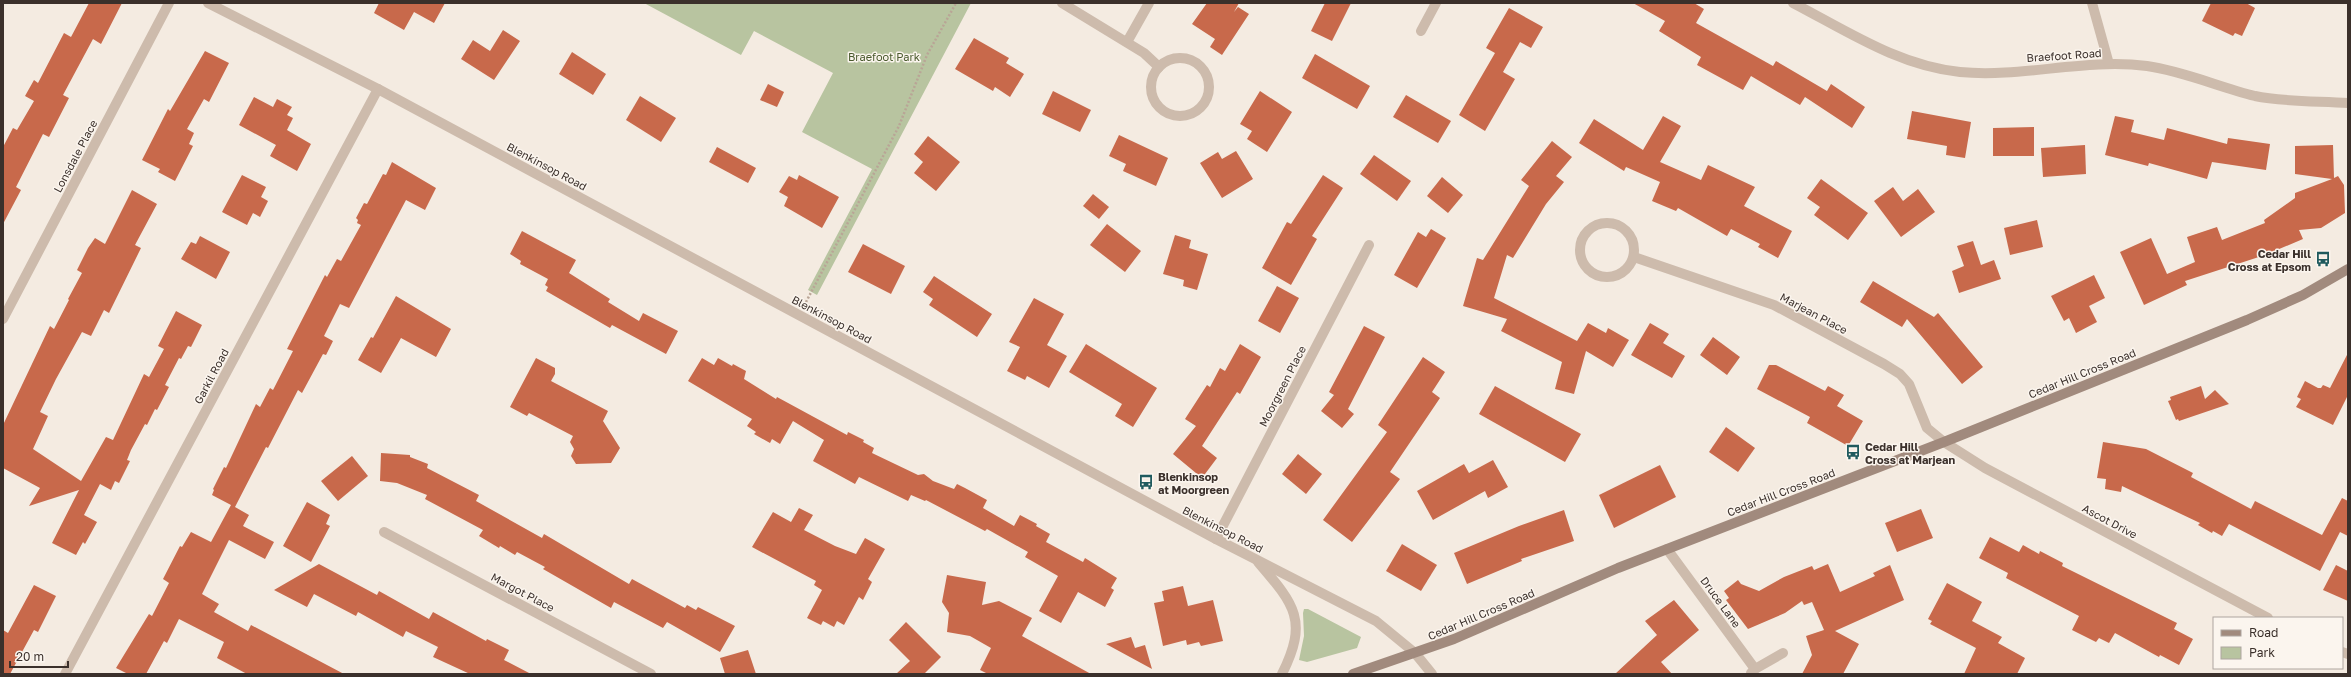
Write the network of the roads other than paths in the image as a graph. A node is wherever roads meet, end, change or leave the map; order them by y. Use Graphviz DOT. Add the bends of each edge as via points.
graph roads {
  1 [pos="169,3"];
  2 [pos="208,3"];
  3 [pos="1062,3"];
  4 [pos="1149,3"];
  5 [pos="1436,3"];
  6 [pos="1794,3"];
  7 [pos="2092,3"];
  8 [pos="1421,31"];
  9 [pos="1127,42"];
  10 [pos="2110,64"];
  11 [pos="1159,67"];
  12 [pos="378,89"];
  13 [pos="2348,102"];
  14 [pos="1369,244"];
  15 [pos="1634,257"];
  16 [pos="2348,269"];
  17 [pos="3,319"];
  18 [pos="1944,442"];
  19 [pos="384,532"];
  20 [pos="1216,540"];
  21 [pos="1667,549"];
  22 [pos="1256,559"];
  23 [pos="2266,617"];
  24 [pos="1414,653"];
  25 [pos="1783,653"];
  26 [pos="1753,671"];
  27 [pos="65,674"];
  28 [pos="651,674"];
  29 [pos="1282,674"];
  30 [pos="1353,674"];
  31 [pos="1432,674"];
  1 -- 17 [label="street, Lonsdale Place"];
  2 -- 12 [label="street, Blenkinsop Road"];
  3 -- 9 [label="street"];
  4 -- 9 [label="street"];
  5 -- 8 [label="street"];
  6 -- 10 [label="street, Braefoot Road" via="1896,56 1931,68 1986,72"];
  7 -- 10 [label="street"];
  9 -- 11 [label="street"];
  10 -- 13 [label="street, Braefoot Road" via="2147,66 2256,96"];
  11 -- 11 [label="street" via="1151,84 1153,97 1160,109 1172,115 1186,116 1195,113 1209,93 1208,78 1204,69 1196,62 1177,58"];
  12 -- 20 [label="street, Blenkinsop Road"];
  12 -- 27 [label="street, Garkil Road"];
  14 -- 20 [label="street, Moorgreen Place"];
  15 -- 15 [label="street" via="1633,240 1622,227 1614,223 1606,222 1590,229 1581,244 1583,262 1588,270 1605,277 1623,272"];
  15 -- 18 [label="street, Marjean Place" via="1774,305 1884,364 1900,374 1909,384 1927,428"];
  16 -- 18 [label="main road, Cedar Hill Cross Road" via="2303,295 2247,320"];
  18 -- 21 [label="main road, Cedar Hill Cross Road"];
  18 -- 23 [label="street, Ascot Drive" via="1985,468"];
  19 -- 28 [label="street, Margot Place"];
  20 -- 22 [label="street, Blenkinsop Road"];
  21 -- 24 [label="main road, Cedar Hill Cross Road" via="1454,639"];
  21 -- 26 [label="street, Druce Lane"];
  22 -- 24 [label="street, Blenkinsop Road" via="1376,622"];
  22 -- 29 [label="street" via="1285,594 1294,615 1294,646"];
  24 -- 30 [label="main road, Cedar Hill Cross Road"];
  24 -- 31 [label="street, Blenkinsop Road"];
  25 -- 26 [label="street, Druce Lane"];
}
